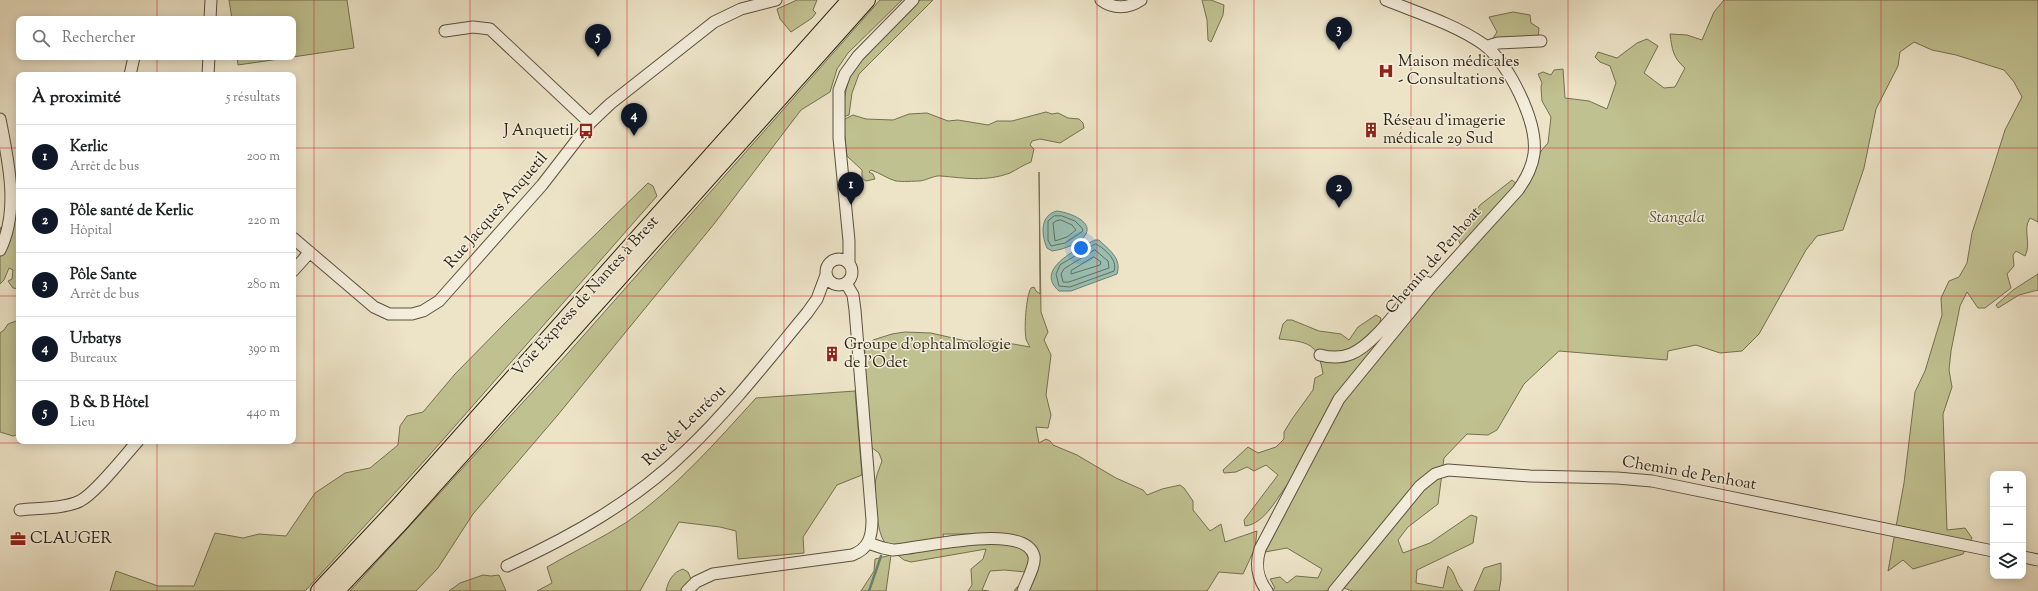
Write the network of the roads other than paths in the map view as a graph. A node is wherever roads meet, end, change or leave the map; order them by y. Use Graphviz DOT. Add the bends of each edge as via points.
graph roads {
  1 [pos="211,0"];
  2 [pos="776,0"];
  3 [pos="837,0"];
  4 [pos="850,0"];
  5 [pos="867,0"];
  6 [pos="913,0"];
  7 [pos="1101,0"];
  8 [pos="1141,0"];
  9 [pos="1386,0"];
  10 [pos="210,16"];
  11 [pos="445,31"];
  12 [pos="1541,41"];
  13 [pos="1489,48"];
  14 [pos="133,60"];
  15 [pos="209,60"];
  16 [pos="131,72"];
  17 [pos="208,72"];
  18 [pos="757,104"];
  19 [pos="0,118"];
  20 [pos="590,123"];
  21 [pos="847,232"];
  22 [pos="296,240"];
  23 [pos="0,250"];
  24 [pos="310,252"];
  25 [pos="837,259"];
  26 [pos="849,262"];
  27 [pos="296,268"];
  28 [pos="826,274"];
  29 [pos="843,284"];
  30 [pos="1432,285"];
  31 [pos="817,299"];
  32 [pos="1320,355"];
  33 [pos="135,444"];
  34 [pos="20,510"];
  35 [pos="868,543"];
  36 [pos="1990,550"];
  37 [pos="2026,558"];
  38 [pos="2038,560"];
  39 [pos="507,566"];
  40 [pos="319,591"];
  41 [pos="336,591"];
  42 [pos="688,591"];
  43 [pos="1023,591"];
  44 [pos="1267,591"];
  45 [pos="1334,591"];
  1 -- 10 [label="street"];
  2 -- 20 [label="street, Rue Jacques Anquetil" via="741,9 708,26"];
  3 -- 18 [label="highway"];
  4 -- 18 [label="highway, Voie Express de Nantes à Brest"];
  5 -- 41 [label="highway, Voie Express de Nantes à Brest" via="402,521"];
  6 -- 21 [label="street" via="858,56 842,82 838,103 838,131"];
  7 -- 8 [label="street" via="1120,7 1130,6"];
  9 -- 13 [label="street, Chemin de Penhoat" via="1448,25"];
  11 -- 20 [label="street" via="473,27 490,29"];
  12 -- 13 [label="street" via="1498,43 1491,44"];
  13 -- 30 [label="street, Chemin de Penhoat" via="1511,79 1526,109 1534,142 1533,161 1518,190"];
  14 -- 16 [label="street"];
  15 -- 17 [label="street"];
  18 -- 40 [label="highway, Voie Express de Nantes à Brest" via="397,508"];
  19 -- 23 [label="street" via="10,200 7,227"];
  20 -- 24 [label="street, Rue Jacques Anquetil" via="542,185 472,265 439,301 423,311 402,315 382,311"];
  21 -- 25 [label="street"];
  21 -- 26 [label="street" via="850,245"];
  22 -- 24 [label="street, Rue Jacques Anquetil"];
  24 -- 27 [label="street"];
  25 -- 26 [label="street"];
  25 -- 28 [label="street" via="829,264"];
  26 -- 29 [label="street" via="853,273"];
  28 -- 29 [label="street" via="831,282"];
  28 -- 31 [label="street, Rue de Leuréou"];
  29 -- 31 [label="street, Rue de Leuréou"];
  29 -- 35 [label="street" via="854,300 872,524"];
  30 -- 32 [label="street" via="1426,282 1420,284 1373,338 1356,352 1337,358"];
  30 -- 44 [label="street, Chemin de Penhoat" via="1347,388 1331,412 1260,550 1258,576"];
  31 -- 39 [label="street, Rue de Leuréou" via="737,398 700,438 667,468 591,523"];
  33 -- 34 [label="street" via="81,500 72,504"];
  35 -- 42 [label="street" via="852,555 713,574 696,582"];
  35 -- 43 [label="street" via="893,550 980,538 1015,541 1029,548 1034,557"];
  36 -- 45 [label="street, Chemin de Penhoat" via="1652,481 1448,470 1435,474 1420,486"];
  37 -- 38 [label="street"];
}
